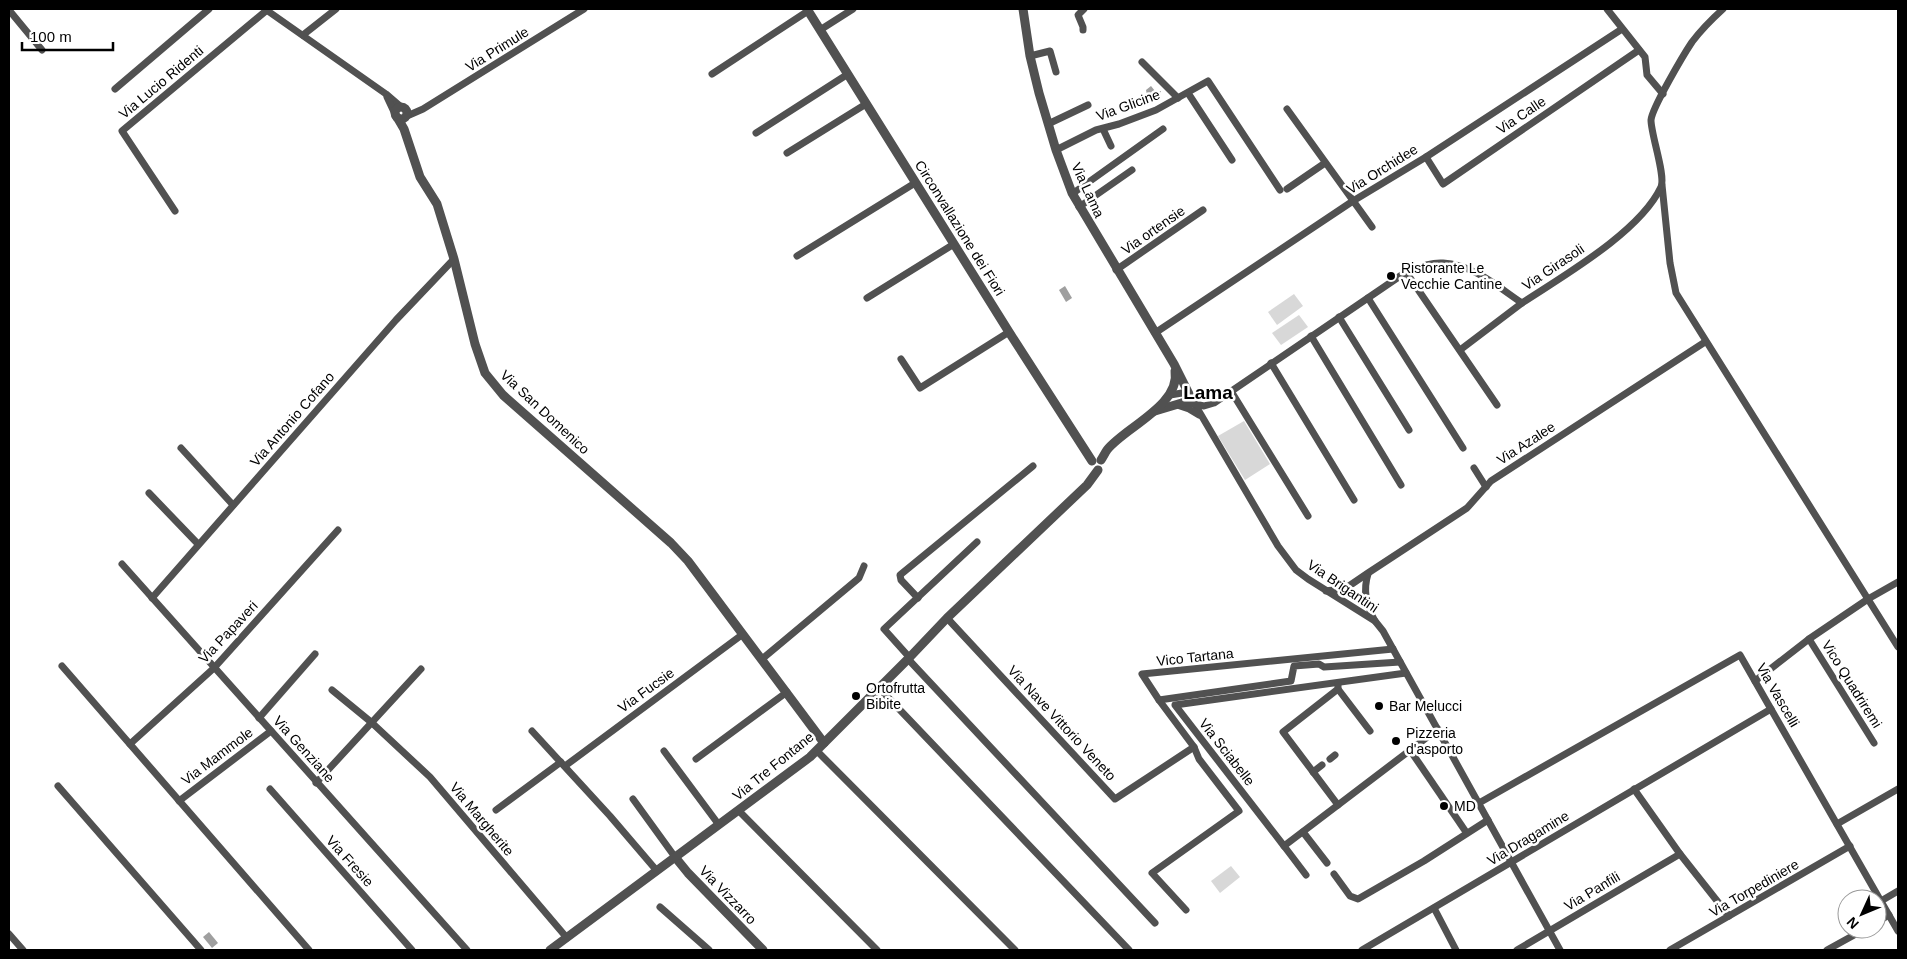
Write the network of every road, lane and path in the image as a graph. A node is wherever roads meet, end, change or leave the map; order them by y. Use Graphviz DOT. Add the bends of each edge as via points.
graph roads {
  1 [pos="209,9"];
  2 [pos="266,9"];
  3 [pos="336,9"];
  4 [pos="584,9"];
  5 [pos="853,9"];
  6 [pos="1023,9"];
  7 [pos="1084,9"];
  8 [pos="1607,9"];
  9 [pos="1723,9"];
  10 [pos="9,10"];
  11 [pos="807,10"];
  12 [pos="1622,29"];
  13 [pos="820,30"];
  14 [pos="1083,30"];
  15 [pos="303,35"];
  16 [pos="42,50"];
  17 [pos="1639,50"];
  18 [pos="1030,56"];
  19 [pos="1142,62"];
  20 [pos="1056,72"];
  21 [pos="712,74"];
  22 [pos="848,74"];
  23 [pos="115,89"];
  24 [pos="1188,93"];
  25 [pos="1663,94"];
  26 [pos="1178,98"];
  27 [pos="866,104"];
  28 [pos="1088,105"];
  29 [pos="1287,109"];
  30 [pos="402,114"];
  31 [pos="1048,124"];
  32 [pos="1103,129"];
  33 [pos="1163,129"];
  34 [pos="756,133"];
  35 [pos="1112,146"];
  36 [pos="1056,150"];
  37 [pos="787,154"];
  38 [pos="1426,156"];
  39 [pos="1232,160"];
  40 [pos="1325,163"];
  41 [pos="1132,170"];
  42 [pos="915,182"];
  43 [pos="1662,185"];
  44 [pos="1072,194"];
  45 [pos="1353,202"];
  46 [pos="1079,207"];
  47 [pos="1203,210"];
  48 [pos="175,211"];
  49 [pos="1372,227"];
  50 [pos="954,244"];
  51 [pos="797,256"];
  52 [pos="454,259"];
  53 [pos="1116,270"];
  54 [pos="1406,272"];
  55 [pos="867,298"];
  56 [pos="1368,298"];
  57 [pos="1522,304"];
  58 [pos="1339,317"];
  59 [pos="1008,332"];
  60 [pos="1155,333"];
  61 [pos="1311,336"];
  62 [pos="1705,342"];
  63 [pos="1460,350"];
  64 [pos="902,359"];
  65 [pos="1271,363"];
  66 [pos="1174,364"];
  67 [pos="1231,391"];
  68 [pos="1170,395"];
  69 [pos="1190,400"];
  70 [pos="1175,404"];
  71 [pos="1498,404"];
  72 [pos="1155,411"];
  73 [pos="1202,417"];
  74 [pos="1409,430"];
  75 [pos="181,448"];
  76 [pos="1463,448"];
  77 [pos="1097,461"];
  78 [pos="1033,466"];
  79 [pos="1474,468"];
  80 [pos="1098,470"];
  81 [pos="1401,485"];
  82 [pos="1486,486"];
  83 [pos="149,493"];
  84 [pos="1354,500"];
  85 [pos="233,505"];
  86 [pos="1308,516"];
  87 [pos="338,530"];
  88 [pos="977,542"];
  89 [pos="198,544"];
  90 [pos="122,564"];
  91 [pos="864,566"];
  92 [pos="1368,574"];
  93 [pos="1898,582"];
  94 [pos="1346,588"];
  95 [pos="1326,590"];
  96 [pos="1365,593"];
  97 [pos="152,598"];
  98 [pos="918,598"];
  99 [pos="1868,599"];
  100 [pos="1341,600"];
  101 [pos="1355,608"];
  102 [pos="947,618"];
  103 [pos="1375,621"];
  104 [pos="743,634"];
  105 [pos="1809,639"];
  106 [pos="1898,647"];
  107 [pos="1393,650"];
  108 [pos="315,654"];
  109 [pos="762,659"];
  110 [pos="909,659"];
  111 [pos="1400,662"];
  112 [pos="62,666"];
  113 [pos="214,668"];
  114 [pos="421,669"];
  115 [pos="1406,673"];
  116 [pos="1755,681"];
  117 [pos="1338,686"];
  118 [pos="880,688"];
  119 [pos="332,690"];
  120 [pos="786,692"];
  121 [pos="1159,700"];
  122 [pos="1771,709"];
  123 [pos="258,718"];
  124 [pos="372,722"];
  125 [pos="1438,729"];
  126 [pos="271,731"];
  127 [pos="532,731"];
  128 [pos="1370,731"];
  129 [pos="824,743"];
  130 [pos="1874,743"];
  131 [pos="130,744"];
  132 [pos="1194,747"];
  133 [pos="817,750"];
  134 [pos="1410,750"];
  135 [pos="664,751"];
  136 [pos="696,759"];
  137 [pos="563,764"];
  138 [pos="1322,765"];
  139 [pos="1313,772"];
  140 [pos="316,783"];
  141 [pos="58,786"];
  142 [pos="270,789"];
  143 [pos="1634,789"];
  144 [pos="1898,789"];
  145 [pos="633,800"];
  146 [pos="179,801"];
  147 [pos="1478,803"];
  148 [pos="1338,806"];
  149 [pos="496,810"];
  150 [pos="739,811"];
  151 [pos="1488,820"];
  152 [pos="1837,824"];
  153 [pos="719,825"];
  154 [pos="1303,832"];
  155 [pos="1466,832"];
  156 [pos="1284,846"];
  157 [pos="1850,846"];
  158 [pos="1680,854"];
  159 [pos="675,857"];
  160 [pos="1511,862"];
  161 [pos="1327,863"];
  162 [pos="657,871"];
  163 [pos="1334,874"];
  164 [pos="1306,876"];
  165 [pos="1874,889"];
  166 [pos="1898,891"];
  167 [pos="1887,897"];
  168 [pos="660,907"];
  169 [pos="1434,908"];
  170 [pos="1186,910"];
  171 [pos="1887,912"];
  172 [pos="1889,915"];
  173 [pos="1729,916"];
  174 [pos="1155,924"];
  175 [pos="1549,931"];
  176 [pos="1898,932"];
  177 [pos="9,934"];
  178 [pos="567,938"];
  179 [pos="1846,939"];
  180 [pos="23,950"];
  181 [pos="201,950"];
  182 [pos="309,950"];
  183 [pos="412,950"];
  184 [pos="467,950"];
  185 [pos="550,950"];
  186 [pos="709,950"];
  187 [pos="761,950"];
  188 [pos="877,950"];
  189 [pos="1015,950"];
  190 [pos="1129,950"];
  191 [pos="1362,950"];
  192 [pos="1456,950"];
  193 [pos="1517,950"];
  194 [pos="1560,950"];
  195 [pos="1670,950"];
  196 [pos="1826,950"];
  1 -- 23 [label="street"];
  2 -- 15 [label="street"];
  2 -- 48 [label="street, Via Lucio Ridenti" via="122,131"];
  3 -- 15 [label="street"];
  4 -- 30 [label="street, Via Primule" via="423,109"];
  5 -- 13 [label="street"];
  6 -- 18 [label="street, Via Lama"];
  7 -- 14 [label="street" via="1078,15"];
  8 -- 12 [label="street"];
  9 -- 25 [label="street" via="1691,43"];
  10 -- 16 [label="street"];
  11 -- 13 [label="street, Circonvallazione dei Fiori"];
  11 -- 21 [label="street"];
  12 -- 17 [label="street"];
  12 -- 38 [label="street, Via Orchidee"];
  13 -- 22 [label="street, Circonvallazione dei Fiori"];
  15 -- 30 [label="street" via="386,94"];
  17 -- 25 [label="street" via="1645,57 1647,75"];
  17 -- 38 [label="street, Via Calle" via="1443,184"];
  18 -- 20 [label="street" via="1050,51"];
  18 -- 31 [label="street, Via Lama"];
  19 -- 26 [label="street"];
  22 -- 27 [label="street, Circonvallazione dei Fiori"];
  22 -- 34 [label="street"];
  24 -- 26 [label="street, Via Glicine"];
  24 -- 39 [label="street"];
  24 -- 40 [label="street, Via Glicine" via="1208,81 1283,189"];
  25 -- 43 [label="street" via="1651,119"];
  26 -- 32 [label="street, Via Glicine" via="1156,110"];
  27 -- 37 [label="street"];
  27 -- 42 [label="street, Circonvallazione dei Fiori"];
  28 -- 31 [label="street"];
  29 -- 40 [label="street"];
  30 -- 52 [label="street, Via San Domenico" via="420,177 437,204"];
  31 -- 36 [label="street, Via Lama"];
  32 -- 35 [label="street"];
  32 -- 36 [label="street, Via Glicine"];
  33 -- 44 [label="street"];
  36 -- 44 [label="street, Via Lama"];
  38 -- 45 [label="street, Via Orchidee"];
  40 -- 45 [label="street"];
  41 -- 46 [label="street"];
  42 -- 50 [label="street, Circonvallazione dei Fiori"];
  42 -- 51 [label="street"];
  43 -- 57 [label="street, Via Girasoli" via="1652,203 1624,232"];
  43 -- 62 [label="street" via="1676,293"];
  44 -- 46 [label="street, Via Lama"];
  45 -- 49 [label="street"];
  45 -- 60 [label="street, Via Orchidee"];
  46 -- 53 [label="street, Via Lama"];
  47 -- 53 [label="street, Via ortensie"];
  50 -- 55 [label="street"];
  50 -- 59 [label="street, Circonvallazione dei Fiori"];
  52 -- 85 [label="street, Via Antonio Cofano"];
  52 -- 104 [label="street, Via San Domenico" via="485,373 503,395 671,543"];
  53 -- 60 [label="street, Via Lama"];
  54 -- 56 [label="street, Via Girasoli"];
  54 -- 57 [label="street, Via Girasoli" via="1443,262 1482,275"];
  54 -- 63 [label="street"];
  56 -- 58 [label="street, Via Girasoli"];
  56 -- 76 [label="street"];
  57 -- 63 [label="street"];
  58 -- 61 [label="street, Via Girasoli"];
  58 -- 74 [label="street"];
  59 -- 64 [label="street" via="920,388"];
  59 -- 77 [label="street, Circonvallazione dei Fiori"];
  60 -- 66 [label="street, Via Lama"];
  61 -- 65 [label="street, Via Girasoli"];
  61 -- 81 [label="street"];
  62 -- 82 [label="street, Via Azalee"];
  62 -- 99 [label="street"];
  63 -- 71 [label="street"];
  65 -- 67 [label="street, Via Girasoli"];
  65 -- 84 [label="street"];
  66 -- 68 [label="street" via="1176,383"];
  66 -- 69 [label="street, Via Lama"];
  67 -- 69 [label="street, Via Girasoli" via="1204,406"];
  67 -- 86 [label="street"];
  68 -- 69 [label="street, Via Girasoli" via="1182,393"];
  68 -- 72 [label="street"];
  69 -- 70 [label="street"];
  69 -- 73 [label="street, Via Brigantini"];
  70 -- 72 [label="street"];
  70 -- 73 [label="street"];
  72 -- 77 [label="street" via="1107,449"];
  73 -- 95 [label="street, Via Brigantini" via="1278,546 1296,570"];
  75 -- 85 [label="street"];
  77 -- 80 [label="street, Circonvallazione dei Fiori" via="1092,467"];
  78 -- 98 [label="street" via="900,575"];
  79 -- 82 [label="street"];
  80 -- 102 [label="street, Via Tre Fontane" via="1087,485"];
  82 -- 92 [label="street, Via Azalee" via="1467,508"];
  83 -- 89 [label="street"];
  85 -- 89 [label="street, Via Antonio Cofano"];
  87 -- 113 [label="street, Via Papaveri"];
  88 -- 98 [label="street"];
  89 -- 97 [label="street, Via Antonio Cofano"];
  90 -- 97 [label="street, Via Genziane"];
  91 -- 109 [label="street" via="859,578"];
  92 -- 94 [label="street, Via Azalee"];
  92 -- 96 [label="street"];
  93 -- 99 [label="street"];
  94 -- 95 [label="street, Via Azalee"];
  94 -- 100 [label="street"];
  95 -- 100 [label="street, Via Brigantini"];
  96 -- 101 [label="street" via="1363,601"];
  96 -- 103 [label="street"];
  97 -- 113 [label="street, Via Genziane"];
  98 -- 110 [label="street" via="884,629"];
  99 -- 105 [label="street"];
  99 -- 106 [label="street"];
  100 -- 101 [label="street, Via Brigantini"];
  101 -- 103 [label="street, Via Brigantini"];
  102 -- 110 [label="street, Via Tre Fontane"];
  102 -- 132 [label="street, Via Nave Vittorio Veneto" via="1115,799"];
  103 -- 107 [label="street, Via Brigantini"];
  104 -- 109 [label="street, Via San Domenico"];
  104 -- 137 [label="street, Via Fucsie"];
  105 -- 116 [label="street"];
  105 -- 130 [label="street, Vico Quadriremi"];
  107 -- 111 [label="street, Via Brigantini"];
  107 -- 121 [label="street, Vico Tartana" via="1142,674"];
  108 -- 123 [label="street"];
  109 -- 120 [label="street, Via San Domenico"];
  110 -- 118 [label="street, Via Tre Fontane"];
  110 -- 174 [label="street"];
  111 -- 115 [label="street, Via Brigantini"];
  111 -- 121 [label="street" via="1294,666 1291,681"];
  112 -- 131 [label="street"];
  113 -- 123 [label="street, Via Genziane"];
  113 -- 131 [label="street, Via Papaveri"];
  114 -- 124 [label="street"];
  115 -- 117 [label="street, Via Sciabelle"];
  115 -- 125 [label="street, Via Brigantini"];
  116 -- 122 [label="street, Via Vascelli"];
  116 -- 147 [label="street, Via Vascelli" via="1740,655"];
  117 -- 128 [label="street"];
  117 -- 139 [label="street" via="1283,732"];
  117 -- 156 [label="street, Via Sciabelle" via="1175,705"];
  118 -- 129 [label="street, Via Tre Fontane"];
  118 -- 190 [label="street"];
  119 -- 124 [label="street, Via Margherite"];
  120 -- 129 [label="street, Via San Domenico"];
  120 -- 136 [label="street"];
  121 -- 132 [label="street, Vico Tartana"];
  122 -- 143 [label="street, Via Dragamine"];
  122 -- 152 [label="street, Via Vascelli"];
  123 -- 126 [label="street, Via Genziane"];
  124 -- 140 [label="street"];
  124 -- 178 [label="street, Via Margherite" via="430,777"];
  125 -- 134 [label="street"];
  125 -- 147 [label="street, Via Brigantini"];
  126 -- 140 [label="street, Via Genziane"];
  126 -- 146 [label="street, Via Mammole"];
  127 -- 137 [label="street"];
  129 -- 133 [label="street, Via Tre Fontane"];
  131 -- 146 [label="street"];
  132 -- 170 [label="street, Vico Tartana" via="1199,760 1238,811 1152,873"];
  133 -- 150 [label="street, Via Tre Fontane"];
  133 -- 189 [label="street"];
  134 -- 148 [label="street"];
  134 -- 155 [label="street"];
  135 -- 153 [label="street"];
  137 -- 149 [label="street, Via Fucsie"];
  137 -- 162 [label="street"];
  138 -- 139 [label="street"];
  139 -- 148 [label="street"];
  140 -- 184 [label="street, Via Genziane"];
  141 -- 181 [label="street"];
  142 -- 183 [label="street, Via Fresie"];
  143 -- 158 [label="street"];
  143 -- 160 [label="street, Via Dragamine"];
  144 -- 152 [label="street"];
  145 -- 159 [label="street"];
  146 -- 182 [label="street"];
  147 -- 151 [label="street, Via Brigantini"];
  148 -- 154 [label="street"];
  150 -- 153 [label="street, Via Tre Fontane"];
  150 -- 188 [label="street"];
  151 -- 155 [label="street"];
  151 -- 160 [label="street, Via Brigantini"];
  152 -- 157 [label="street, Via Vascelli"];
  153 -- 159 [label="street, Via Tre Fontane"];
  154 -- 156 [label="street"];
  154 -- 161 [label="street"];
  155 -- 163 [label="street" via="1424,861 1358,898 1350,896"];
  156 -- 164 [label="street"];
  157 -- 165 [label="street, Via Vascelli"];
  157 -- 173 [label="street, Via Torpediniere"];
  158 -- 173 [label="street"];
  158 -- 175 [label="street, Via Panfili"];
  159 -- 162 [label="street, Via Tre Fontane"];
  159 -- 187 [label="street, Via Vizzarro"];
  160 -- 169 [label="street, Via Dragamine"];
  160 -- 175 [label="street, Via Brigantini"];
  162 -- 178 [label="street, Via Tre Fontane"];
  166 -- 167 [label="street"];
  168 -- 186 [label="street"];
  169 -- 191 [label="street, Via Dragamine"];
  169 -- 192 [label="street"];
  171 -- 172 [label="street, Via Vascelli"];
  172 -- 176 [label="street, Via Vascelli"];
  173 -- 195 [label="street, Via Torpediniere"];
  175 -- 193 [label="street, Via Panfili"];
  175 -- 194 [label="street, Via Brigantini"];
  177 -- 180 [label="street"];
  178 -- 185 [label="street, Via Tre Fontane"];
  179 -- 196 [label="street"];
}
